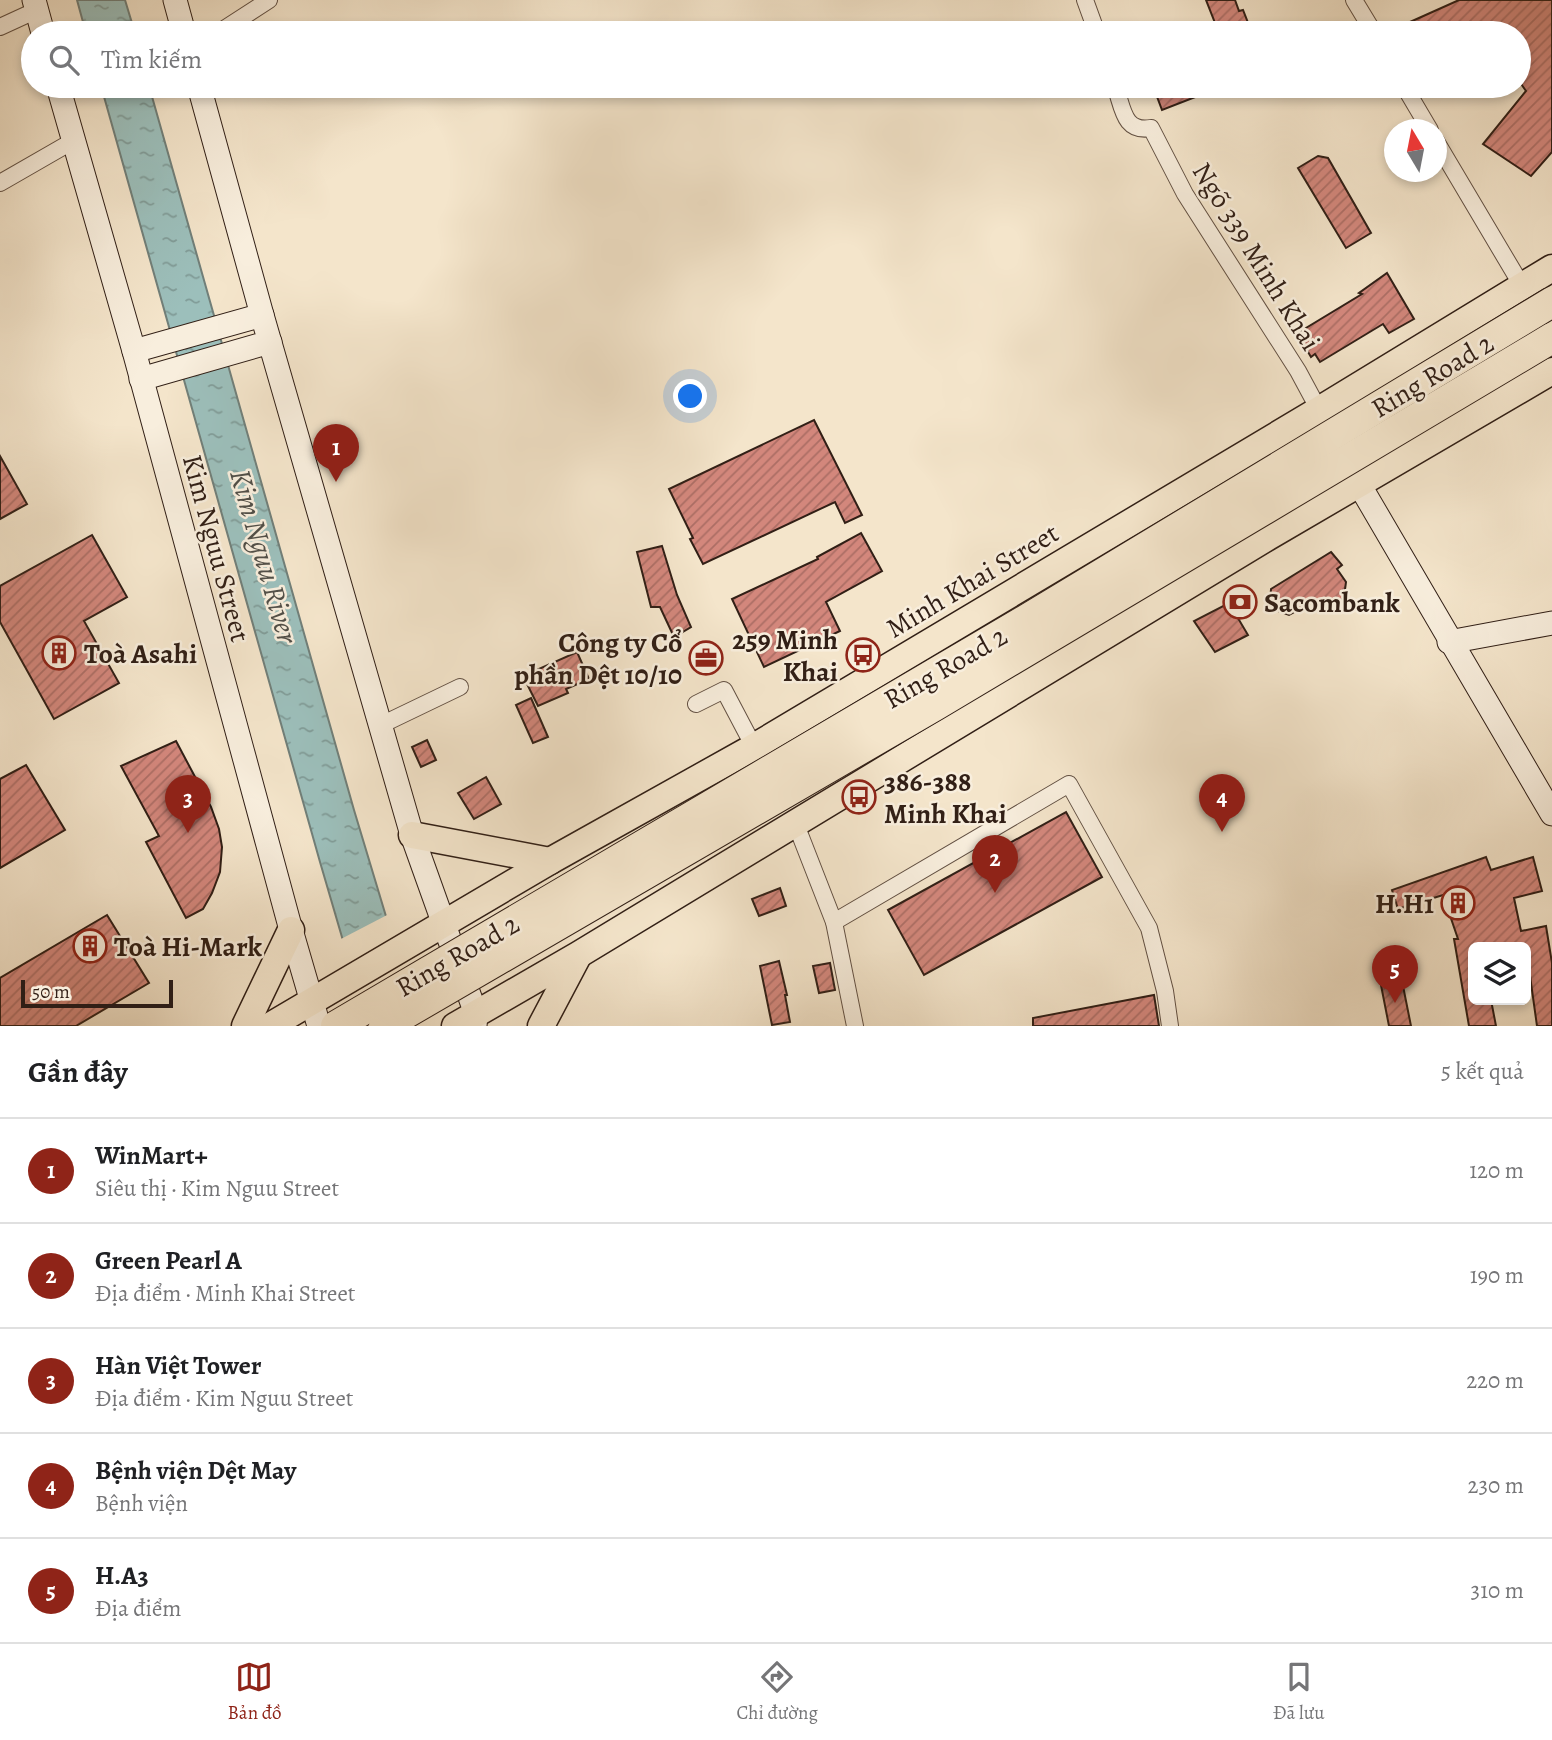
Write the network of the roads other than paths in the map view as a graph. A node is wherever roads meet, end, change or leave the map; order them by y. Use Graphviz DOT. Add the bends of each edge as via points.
graph roads {
  1 [pos="175,0"];
  2 [pos="269,0"];
  3 [pos="1085,0"];
  4 [pos="1354,0"];
  5 [pos="35,5"];
  6 [pos="181,21"];
  7 [pos="237,21"];
  8 [pos="1093,21"];
  9 [pos="1367,21"];
  10 [pos="0,27"];
  11 [pos="61,98"];
  12 [pos="202,98"];
  13 [pos="1119,98"];
  14 [pos="1411,98"];
  15 [pos="1424,119"];
  16 [pos="73,141"];
  17 [pos="1447,158"];
  18 [pos="0,183"];
  19 [pos="1552,268"];
  20 [pos="1522,286"];
  21 [pos="1552,302"];
  22 [pos="262,315"];
  23 [pos="1552,338"];
  24 [pos="270,342"];
  25 [pos="134,351"];
  26 [pos="1417,351"];
  27 [pos="1552,371"];
  28 [pos="141,379"];
  29 [pos="1319,410"];
  30 [pos="1462,423"];
  31 [pos="1359,484"];
  32 [pos="1552,623"];
  33 [pos="1449,642"];
  34 [pos="460,687"];
  35 [pos="696,704"];
  36 [pos="381,725"];
  37 [pos="754,747"];
  38 [pos="1552,814"];
  39 [pos="796,822"];
  40 [pos="412,835"];
  41 [pos="550,861"];
  42 [pos="834,922"];
  43 [pos="443,923"];
  44 [pos="291,930"];
  45 [pos="579,955"];
  46 [pos="316,1014"];
  47 [pos="475,1023"];
  48 [pos="245,1026"];
  49 [pos="271,1026"];
  50 [pos="336,1026"];
  51 [pos="384,1026"];
  52 [pos="541,1026"];
  53 [pos="855,1026"];
  54 [pos="1170,1026"];
  1 -- 6 [label="main road"];
  2 -- 7 [label="street"];
  3 -- 8 [label="street"];
  4 -- 9 [label="street"];
  5 -- 10 [label="street"];
  11 -- 16 [label="main road, Kim Nguu Street"];
  12 -- 22 [label="main road"];
  13 -- 29 [label="street, Ngõ 339 Minh Khai" via="1133,128 1151,128 1185,194"];
  14 -- 15 [label="street"];
  16 -- 18 [label="street"];
  16 -- 25 [label="main road, Kim Nguu Street"];
  17 -- 20 [label="street"];
  19 -- 20 [label="main road, Minh Khai Street"];
  20 -- 26 [label="main road, Minh Khai Street"];
  21 -- 50 [label="highway, Ring Road 2, bridge" via="1029,618"];
  22 -- 24 [label="main road"];
  22 -- 25 [label="main road"];
  23 -- 51 [label="highway, Ring Road 2, bridge" via="936,705"];
  24 -- 28 [label="main road"];
  24 -- 36 [label="main road"];
  25 -- 28 [label="main road, Kim Nguu Street"];
  26 -- 29 [label="main road, Minh Khai Street"];
  26 -- 30 [label="main road"];
  27 -- 30 [label="main road"];
  28 -- 44 [label="main road, Kim Nguu Street"];
  29 -- 31 [label="main road"];
  29 -- 37 [label="main road, Minh Khai Street"];
  30 -- 31 [label="main road"];
  31 -- 33 [label="main road"];
  31 -- 39 [label="main road"];
  32 -- 33 [label="main road"];
  33 -- 38 [label="main road"];
  34 -- 36 [label="street"];
  35 -- 37 [label="street" via="724,690"];
  36 -- 40 [label="main road"];
  37 -- 41 [label="main road, Minh Khai Street"];
  39 -- 42 [label="street"];
  39 -- 45 [label="main road"];
  40 -- 41 [label="main road"];
  40 -- 43 [label="main road"];
  41 -- 43 [label="main road, Minh Khai Street"];
  42 -- 53 [label="street"];
  42 -- 54 [label="street" via="1069,784 1149,928"];
  43 -- 46 [label="main road, Minh Khai Street" via="336,988"];
  43 -- 47 [label="main road"];
  44 -- 46 [label="main road, Kim Nguu Street"];
  44 -- 48 [label="main road"];
  45 -- 47 [label="main road"];
  45 -- 52 [label="main road"];
  46 -- 49 [label="main road"];
}
